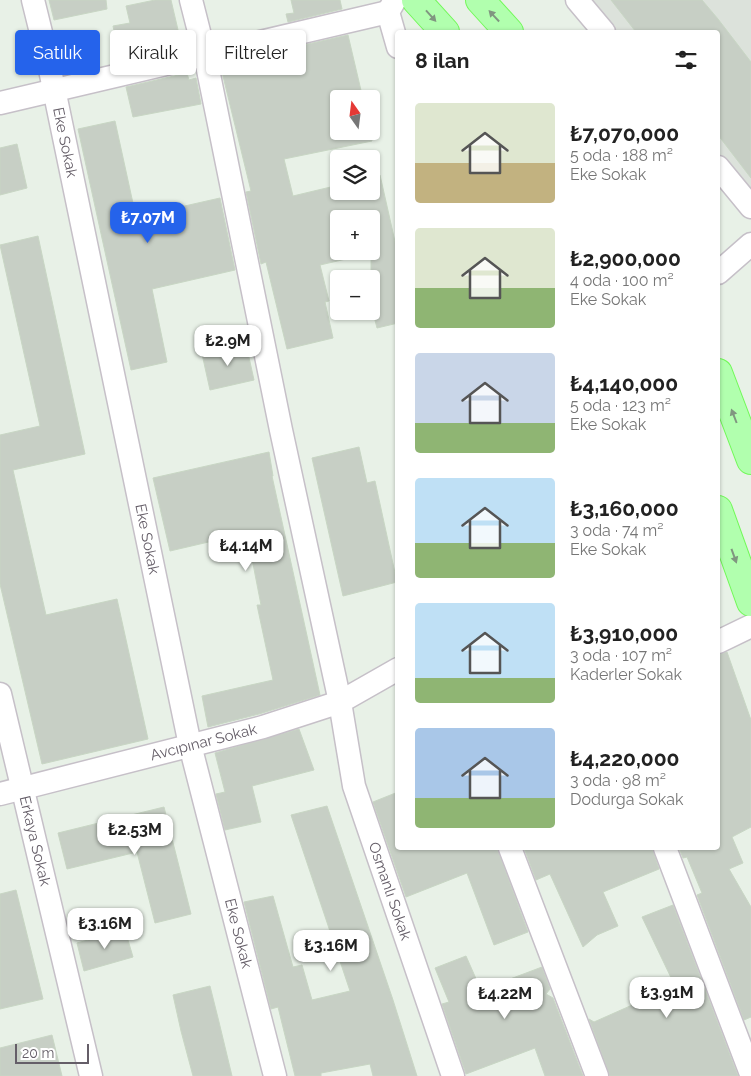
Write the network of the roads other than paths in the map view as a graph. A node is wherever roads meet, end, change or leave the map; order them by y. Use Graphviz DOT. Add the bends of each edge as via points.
graph roads {
  1 [pos="32,0"];
  2 [pos="191,0"];
  3 [pos="416,0"];
  4 [pos="480,0"];
  5 [pos="577,0"];
  6 [pos="392,6"];
  7 [pos="396,30"];
  8 [pos="443,30"];
  9 [pos="507,30"];
  10 [pos="602,30"];
  11 [pos="205,55"];
  12 [pos="54,89"];
  13 [pos="0,103"];
  14 [pos="720,169"];
  15 [pos="751,206"];
  16 [pos="751,244"];
  17 [pos="720,271"];
  18 [pos="720,378"];
  19 [pos="751,460"];
  20 [pos="720,516"];
  21 [pos="751,602"];
  22 [pos="751,626"];
  23 [pos="720,641"];
  24 [pos="395,671"];
  25 [pos="0,694"];
  26 [pos="340,702"];
  27 [pos="190,745"];
  28 [pos="22,789"];
  29 [pos="0,794"];
  30 [pos="511,850"];
  31 [pos="666,850"];
  32 [pos="751,1074"];
  33 [pos="91,1076"];
  34 [pos="275,1076"];
  35 [pos="453,1076"];
  36 [pos="597,1076"];
  1 -- 12 [label="street, Eke Sokak"];
  2 -- 11 [label="street, Osmanlı Sokak"];
  3 -- 8 [label="main road, one-way"];
  9 -- 4 [label="main road, one-way"];
  5 -- 10 [label="street"];
  6 -- 7 [label="street"];
  6 -- 11 [label="street"];
  11 -- 12 [label="street"];
  11 -- 26 [label="street, Osmanlı Sokak"];
  12 -- 13 [label="street"];
  12 -- 27 [label="street, Eke Sokak"];
  14 -- 15 [label="street"];
  16 -- 17 [label="street"];
  19 -- 18 [label="main road, one-way"];
  20 -- 21 [label="main road, one-way"];
  22 -- 23 [label="street"];
  24 -- 26 [label="street, Avcıpınar Sokak"];
  25 -- 28 [label="street, Erkaya Sokak"];
  26 -- 27 [label="street, Avcıpınar Sokak" via="264,727"];
  26 -- 35 [label="street, Osmanlı Sokak" via="354,786"];
  27 -- 28 [label="street, Avcıpınar Sokak"];
  27 -- 34 [label="street, Eke Sokak"];
  28 -- 29 [label="street, Avcıpınar Sokak"];
  28 -- 33 [label="street, Erkaya Sokak"];
  30 -- 36 [label="street"];
  31 -- 32 [label="street"];
}
